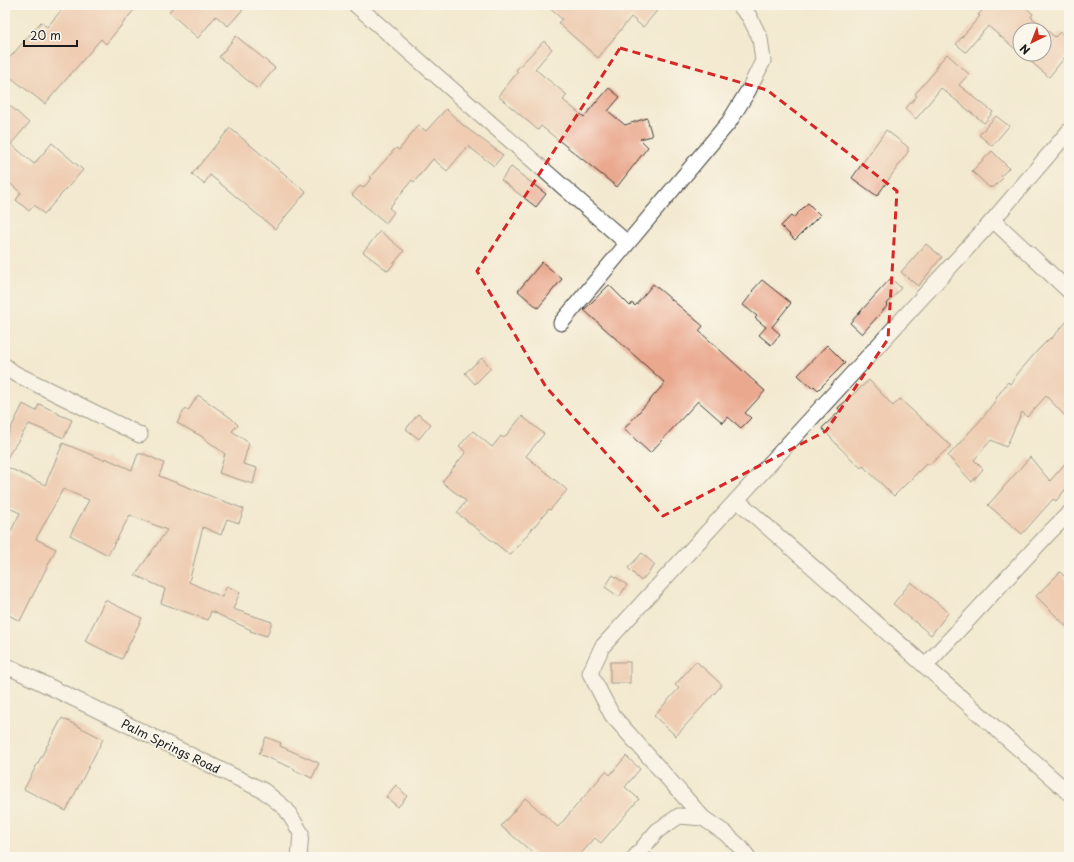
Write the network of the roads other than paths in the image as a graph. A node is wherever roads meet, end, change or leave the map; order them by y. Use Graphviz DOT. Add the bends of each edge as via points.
graph roads {
  1 [pos="356,5"];
  2 [pos="739,5"];
  3 [pos="1069,130"];
  4 [pos="993,220"];
  5 [pos="627,243"];
  6 [pos="1069,290"];
  7 [pos="561,323"];
  8 [pos="5,366"];
  9 [pos="140,435"];
  10 [pos="737,500"];
  11 [pos="1069,513"];
  12 [pos="5,665"];
  13 [pos="925,666"];
  14 [pos="1069,793"];
  15 [pos="703,818"];
  16 [pos="299,857"];
  17 [pos="635,857"];
  18 [pos="748,857"];
  1 -- 5 [label="street"];
  2 -- 5 [label="street" via="749,16 760,38 763,61 729,122"];
  3 -- 4 [label="street"];
  4 -- 6 [label="street"];
  4 -- 10 [label="street"];
  5 -- 7 [label="street"];
  8 -- 9 [label="street" via="14,374"];
  10 -- 13 [label="street"];
  10 -- 15 [label="street" via="602,647 590,673 612,715"];
  11 -- 13 [label="street"];
  12 -- 16 [label="street, Palm Springs Road" via="264,791 286,809 301,833"];
  13 -- 14 [label="street"];
  15 -- 17 [label="street" via="679,816 657,830"];
  15 -- 18 [label="street" via="725,832"];
}
